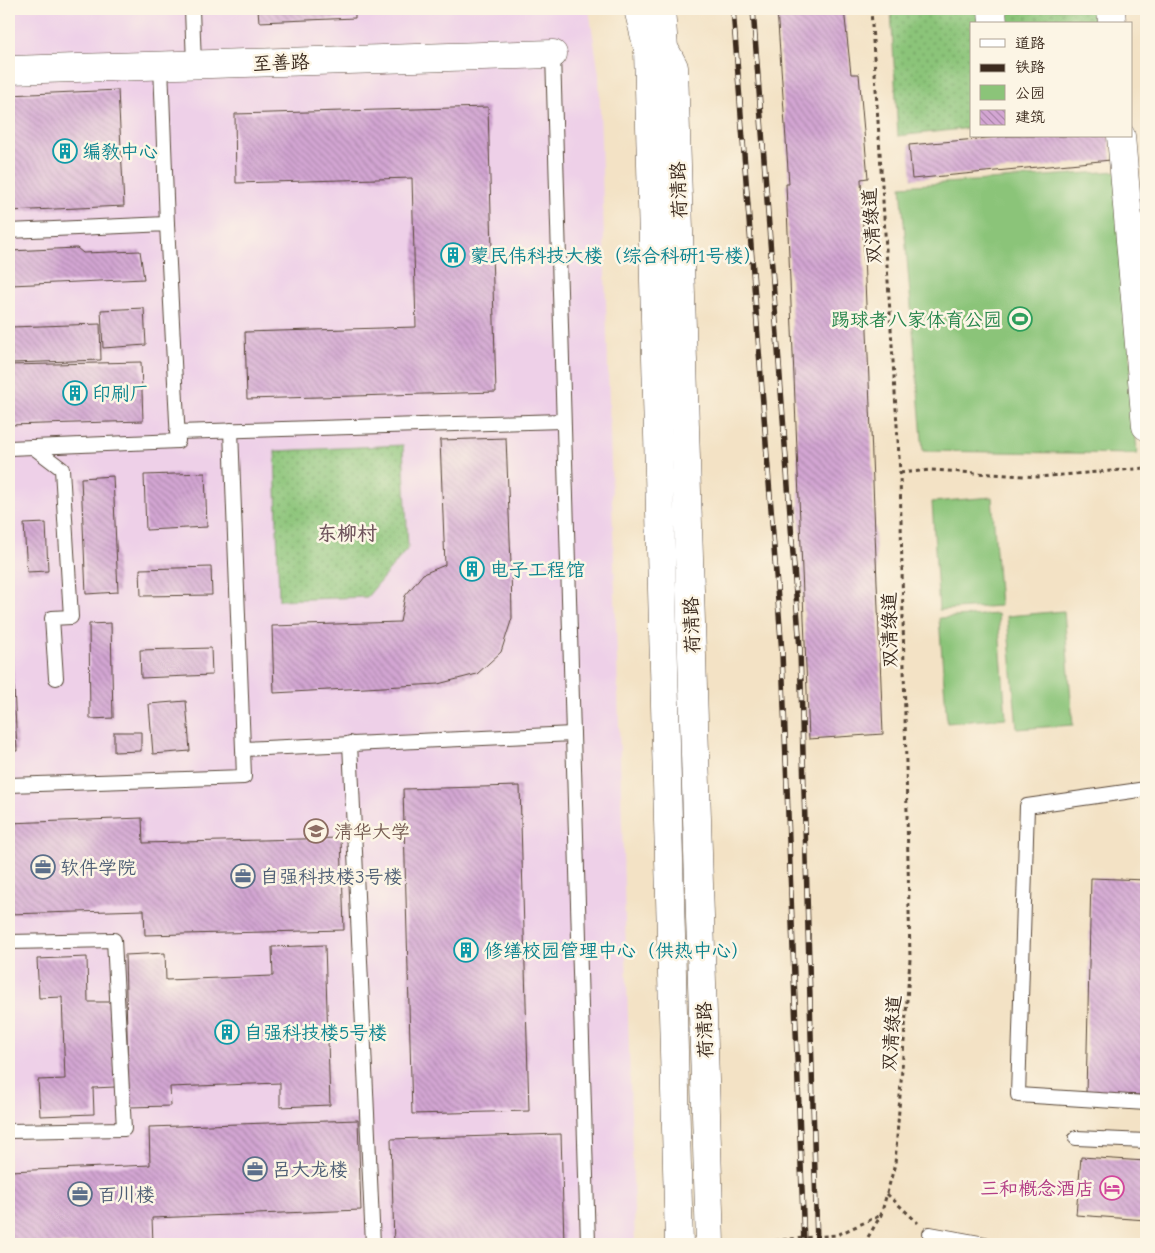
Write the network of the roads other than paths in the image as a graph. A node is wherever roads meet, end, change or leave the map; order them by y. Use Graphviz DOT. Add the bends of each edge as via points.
graph roads {
  1 [pos="192,9"];
  2 [pos="638,9"];
  3 [pos="661,9"];
  4 [pos="992,9"];
  5 [pos="1111,9"];
  6 [pos="994,22"];
  7 [pos="1112,22"];
  8 [pos="553,54"];
  9 [pos="194,65"];
  10 [pos="161,66"];
  11 [pos="9,70"];
  12 [pos="1122,138"];
  13 [pos="167,224"];
  14 [pos="9,231"];
  15 [pos="563,421"];
  16 [pos="1146,426"];
  17 [pos="231,430"];
  18 [pos="177,432"];
  19 [pos="33,447"];
  20 [pos="9,448"];
  21 [pos="56,678"];
  22 [pos="573,734"];
  23 [pos="350,743"];
  24 [pos="243,749"];
  25 [pos="9,785"];
  26 [pos="1146,789"];
  27 [pos="9,942"];
  28 [pos="1146,1103"];
  29 [pos="9,1131"];
  30 [pos="1076,1138"];
  31 [pos="1146,1141"];
  32 [pos="930,1234"];
  33 [pos="373,1244"];
  34 [pos="588,1244"];
  35 [pos="679,1244"];
  36 [pos="710,1244"];
  37 [pos="986,1244"];
  1 -- 9 [label="lane"];
  2 -- 35 [label="main road, 荷清路" via="649,68"];
  3 -- 36 [label="main road, 荷清路" via="664,48 674,67"];
  4 -- 6 [label="main road"];
  5 -- 7 [label="main road"];
  8 -- 9 [label="main road, 至善路"];
  8 -- 15 [label="lane"];
  9 -- 10 [label="main road, 至善路"];
  10 -- 11 [label="main road, 至善路"];
  10 -- 13 [label="lane"];
  12 -- 16 [label="main road"];
  13 -- 14 [label="lane"];
  13 -- 18 [label="lane"];
  15 -- 17 [label="lane"];
  15 -- 22 [label="lane"];
  17 -- 18 [label="lane"];
  17 -- 24 [label="lane"];
  18 -- 19 [label="lane" via="178,441"];
  19 -- 20 [label="lane"];
  19 -- 21 [label="lane" via="62,469 71,617 52,618"];
  22 -- 23 [label="lane"];
  22 -- 34 [label="lane"];
  23 -- 24 [label="lane"];
  23 -- 33 [label="lane"];
  24 -- 25 [label="lane" via="244,777"];
  26 -- 28 [label="lane" via="1027,806 1018,1095"];
  27 -- 29 [label="lane" via="114,940 124,1129"];
  30 -- 31 [label="lane"];
  32 -- 37 [label="lane"];
}
